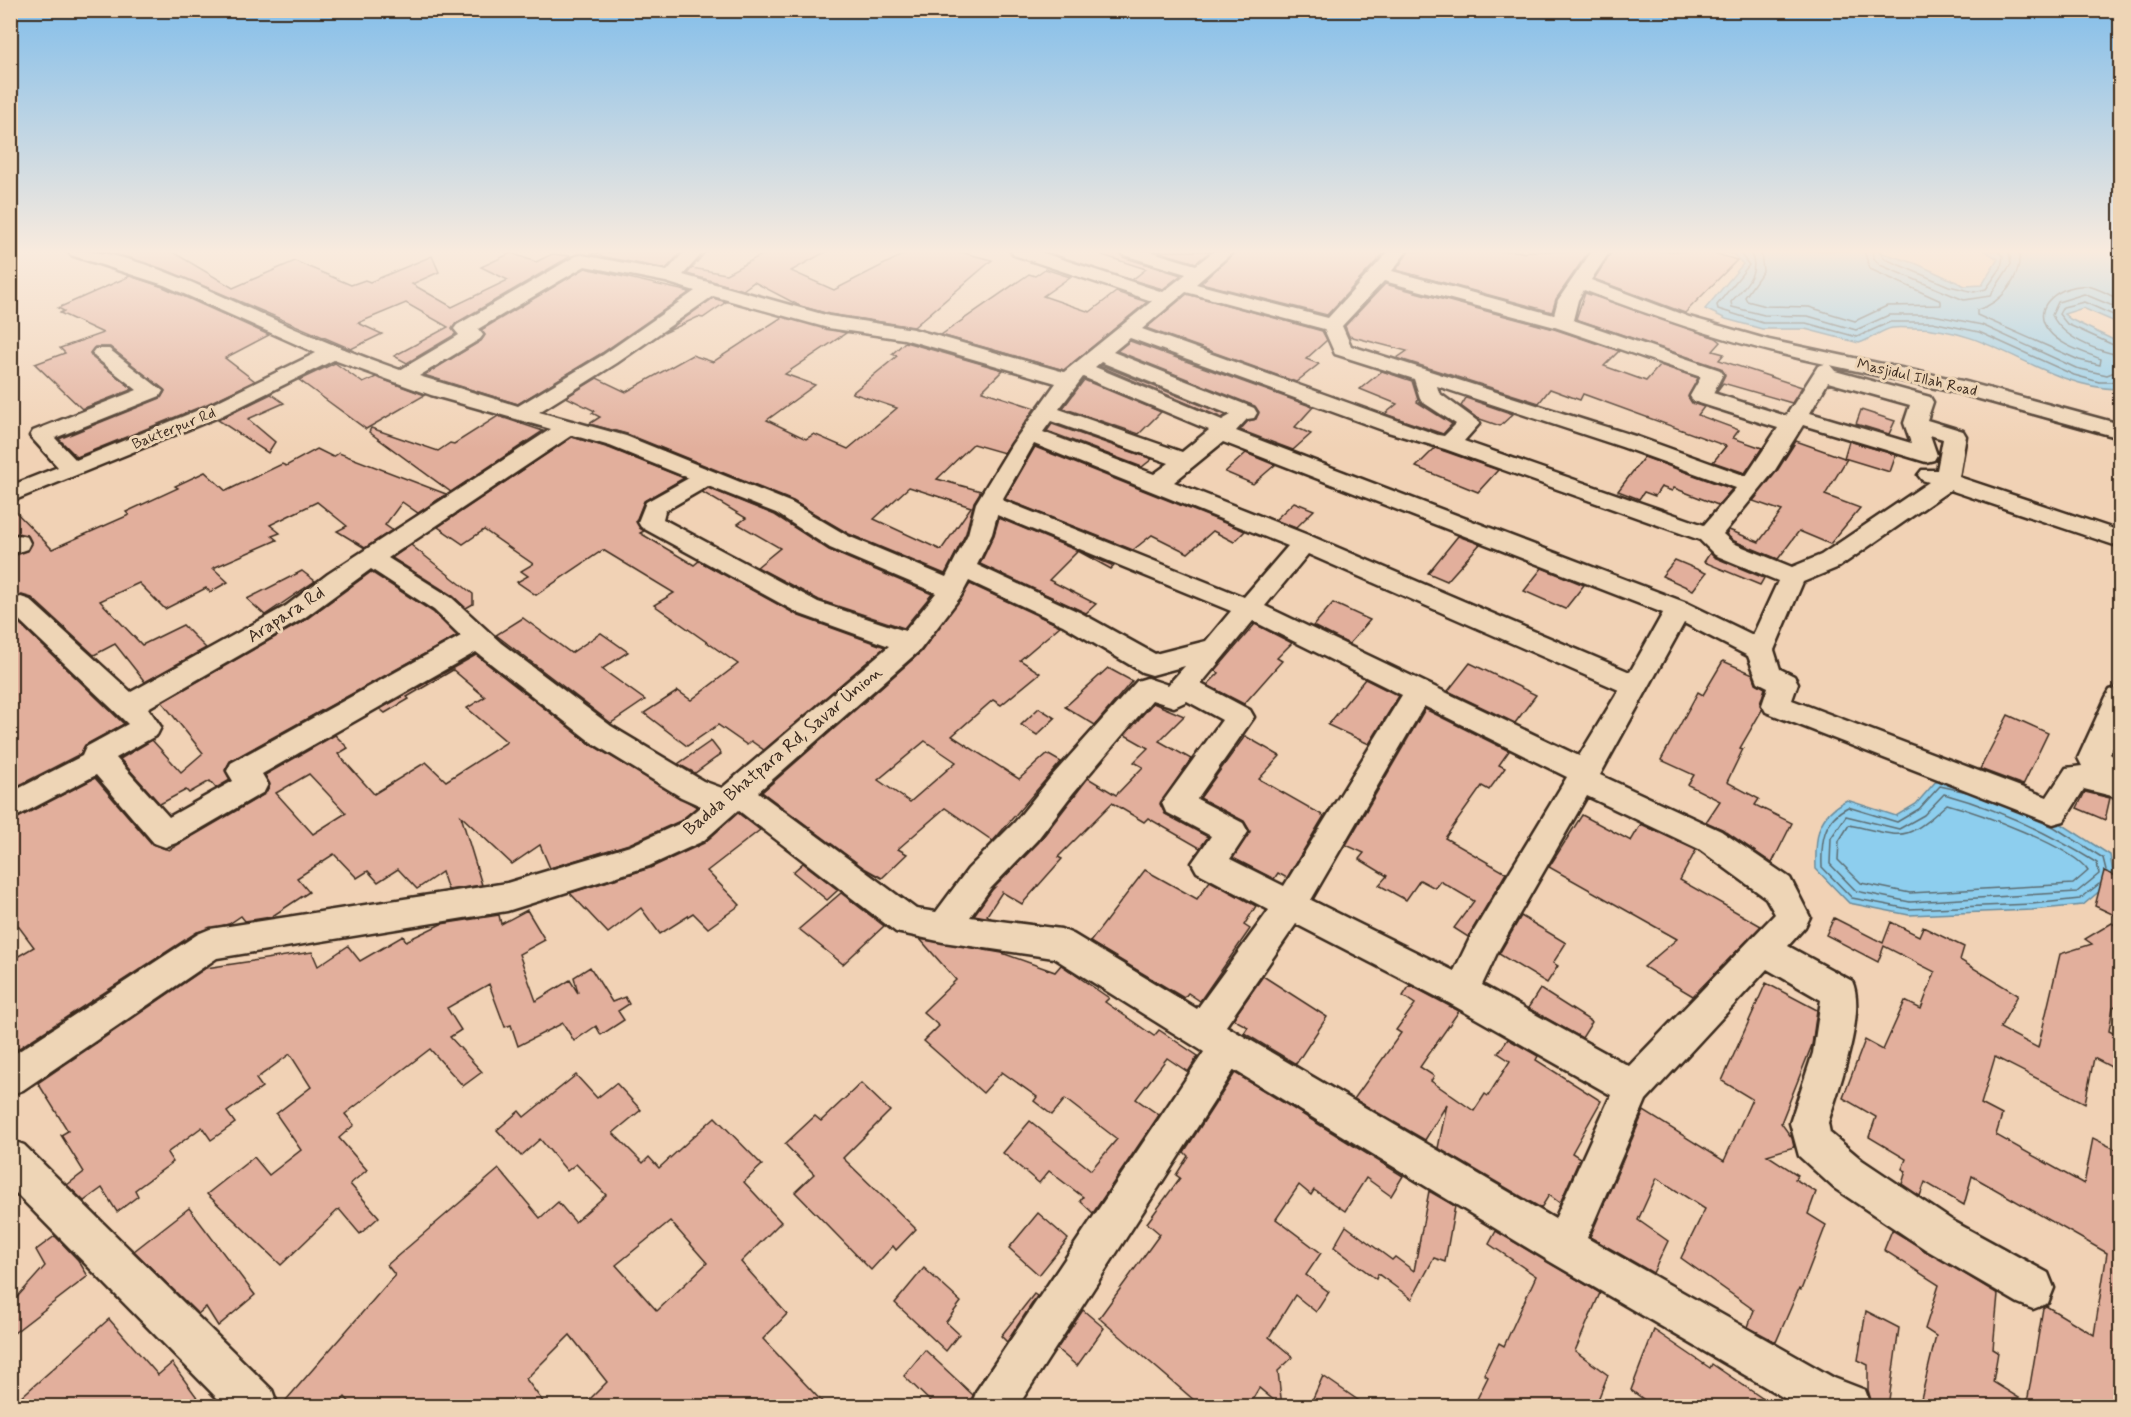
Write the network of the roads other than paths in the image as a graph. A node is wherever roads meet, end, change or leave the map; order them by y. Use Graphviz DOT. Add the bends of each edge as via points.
graph roads {
  1 [pos="252,317"];
  2 [pos="484,317"];
  3 [pos="671,317"];
  4 [pos="810,317"];
  5 [pos="1145,317"];
  6 [pos="1302,317"];
  7 [pos="1339,317"];
  8 [pos="1540,317"];
  9 [pos="1564,317"];
  10 [pos="1672,317"];
  11 [pos="1682,321"];
  12 [pos="1562,323"];
  13 [pos="1332,325"];
  14 [pos="1128,331"];
  15 [pos="102,353"];
  16 [pos="332,353"];
  17 [pos="1656,355"];
  18 [pos="1083,368"];
  19 [pos="1423,375"];
  20 [pos="403,377"];
  21 [pos="1279,386"];
  22 [pos="522,413"];
  23 [pos="1245,413"];
  24 [pos="1796,421"];
  25 [pos="1038,423"];
  26 [pos="1916,423"];
  27 [pos="569,427"];
  28 [pos="1223,431"];
  29 [pos="2121,431"];
  30 [pos="1449,444"];
  31 [pos="1926,455"];
  32 [pos="1185,461"];
  33 [pos="72,470"];
  34 [pos="707,477"];
  35 [pos="1947,481"];
  36 [pos="1158,483"];
  37 [pos="1750,485"];
  38 [pos="10,495"];
  39 [pos="988,503"];
  40 [pos="1709,535"];
  41 [pos="2121,539"];
  42 [pos="1304,543"];
  43 [pos="370,558"];
  44 [pos="1792,577"];
  45 [pos="957,579"];
  46 [pos="1250,609"];
  47 [pos="1678,609"];
  48 [pos="10,612"];
  49 [pos="479,638"];
  50 [pos="910,643"];
  51 [pos="1218,647"];
  52 [pos="1760,650"];
  53 [pos="1636,686"];
  54 [pos="1184,687"];
  55 [pos="1418,692"];
  56 [pos="2121,697"];
  57 [pos="129,706"];
  58 [pos="100,759"];
  59 [pos="1583,776"];
  60 [pos="2116,784"];
  61 [pos="730,797"];
  62 [pos="10,808"];
  63 [pos="1290,906"];
  64 [pos="943,928"];
  65 [pos="1763,949"];
  66 [pos="1461,992"];
  67 [pos="1215,1039"];
  68 [pos="10,1078"];
  69 [pos="1633,1088"];
  70 [pos="10,1159"];
  71 [pos="1563,1247"];
  72 [pos="2033,1288"];
  73 [pos="1000,1404"];
  74 [pos="256,1407"];
  75 [pos="1849,1407"];
  1 -- 16 [label="street"];
  2 -- 20 [label="street" via="464,329 473,335"];
  3 -- 22 [label="street"];
  4 -- 18 [label="street" via="906,333 985,354"];
  5 -- 14 [label="street, Badda Bhatpara Rd, Savar Union"];
  6 -- 13 [label="street"];
  7 -- 13 [label="street"];
  8 -- 12 [label="street"];
  9 -- 12 [label="street"];
  10 -- 11 [label="street, Masjidul Illah Road"];
  11 -- 17 [label="street"];
  11 -- 29 [label="street, Masjidul Illah Road" via="1765,345 1962,387"];
  12 -- 17 [label="street"];
  13 -- 19 [label="street" via="1342,350"];
  14 -- 18 [label="street, Badda Bhatpara Rd, Savar Union"];
  14 -- 21 [label="street"];
  15 -- 33 [label="street" via="152,391 41,436"];
  16 -- 20 [label="street"];
  16 -- 33 [label="street, Bakterpur Rd" via="274,386 192,423"];
  17 -- 24 [label="street" via="1713,374 1701,396"];
  18 -- 23 [label="street"];
  18 -- 25 [label="street, Badda Bhatpara Rd, Savar Union"];
  18 -- 28 [label="street"];
  19 -- 30 [label="street" via="1429,396 1469,423"];
  19 -- 37 [label="street" via="1630,441"];
  20 -- 22 [label="street"];
  21 -- 23 [label="street"];
  21 -- 30 [label="street"];
  22 -- 27 [label="street"];
  23 -- 28 [label="street"];
  24 -- 26 [label="street" via="1823,372 1922,402"];
  24 -- 31 [label="street"];
  24 -- 37 [label="street"];
  25 -- 32 [label="street"];
  25 -- 36 [label="street"];
  25 -- 39 [label="street, Badda Bhatpara Rd, Savar Union"];
  26 -- 31 [label="street"];
  26 -- 35 [label="street" via="1955,436"];
  27 -- 34 [label="street" via="618,441"];
  27 -- 43 [label="street, Arapara Rd"];
  28 -- 32 [label="street"];
  28 -- 47 [label="street"];
  30 -- 40 [label="street"];
  31 -- 35 [label="street" via="1920,472"];
  32 -- 36 [label="street"];
  33 -- 38 [label="street, Bakterpur Rd"];
  34 -- 45 [label="street" via="784,508 839,542"];
  34 -- 50 [label="street" via="654,507 650,522 809,608"];
  35 -- 41 [label="street"];
  35 -- 44 [label="street" via="1830,561"];
  36 -- 42 [label="street"];
  37 -- 40 [label="street"];
  39 -- 45 [label="street, Badda Bhatpara Rd, Savar Union" via="980,534"];
  39 -- 46 [label="street"];
  40 -- 44 [label="street" via="1724,549"];
  42 -- 46 [label="street"];
  42 -- 53 [label="street"];
  43 -- 49 [label="street" via="443,604"];
  43 -- 57 [label="street, Arapara Rd" via="295,612"];
  44 -- 52 [label="street"];
  45 -- 50 [label="street, Badda Bhatpara Rd, Savar Union"];
  45 -- 51 [label="street" via="1072,620 1152,665"];
  46 -- 51 [label="street"];
  46 -- 55 [label="street"];
  47 -- 52 [label="street"];
  47 -- 53 [label="street"];
  48 -- 57 [label="street" via="21,606"];
  49 -- 58 [label="street" via="242,771 253,784 165,834"];
  49 -- 61 [label="street" via="601,734 692,789"];
  50 -- 61 [label="street, Badda Bhatpara Rd, Savar Union"];
  51 -- 54 [label="street"];
  52 -- 60 [label="street" via="1768,675 1784,683 1776,705 2053,812 2077,776"];
  53 -- 59 [label="street"];
  54 -- 63 [label="street" via="1240,717 1177,803 1232,832 1208,863"];
  54 -- 64 [label="street" via="1174,697 1147,688 1026,831 979,879"];
  55 -- 59 [label="street"];
  55 -- 63 [label="street"];
  56 -- 60 [label="street" via="2093,758 2116,773"];
  57 -- 58 [label="street" via="147,727 96,755"];
  58 -- 62 [label="street"];
  59 -- 65 [label="street" via="1710,840 1778,888 1793,917"];
  59 -- 66 [label="street" via="1484,944"];
  61 -- 64 [label="street" via="908,922"];
  61 -- 68 [label="street, Badda Bhatpara Rd, Savar Union" via="692,832 638,857 507,897 210,944"];
  63 -- 66 [label="street"];
  63 -- 67 [label="street"];
  64 -- 67 [label="street" via="1061,944"];
  65 -- 69 [label="street"];
  65 -- 72 [label="street" via="1840,992 1831,1053 1809,1123 1813,1143 1848,1174 1903,1211"];
  66 -- 69 [label="street"];
  67 -- 71 [label="street"];
  67 -- 73 [label="street"];
  69 -- 71 [label="street"];
  70 -- 74 [label="street"];
  71 -- 75 [label="street" via="1822,1396"];
}
